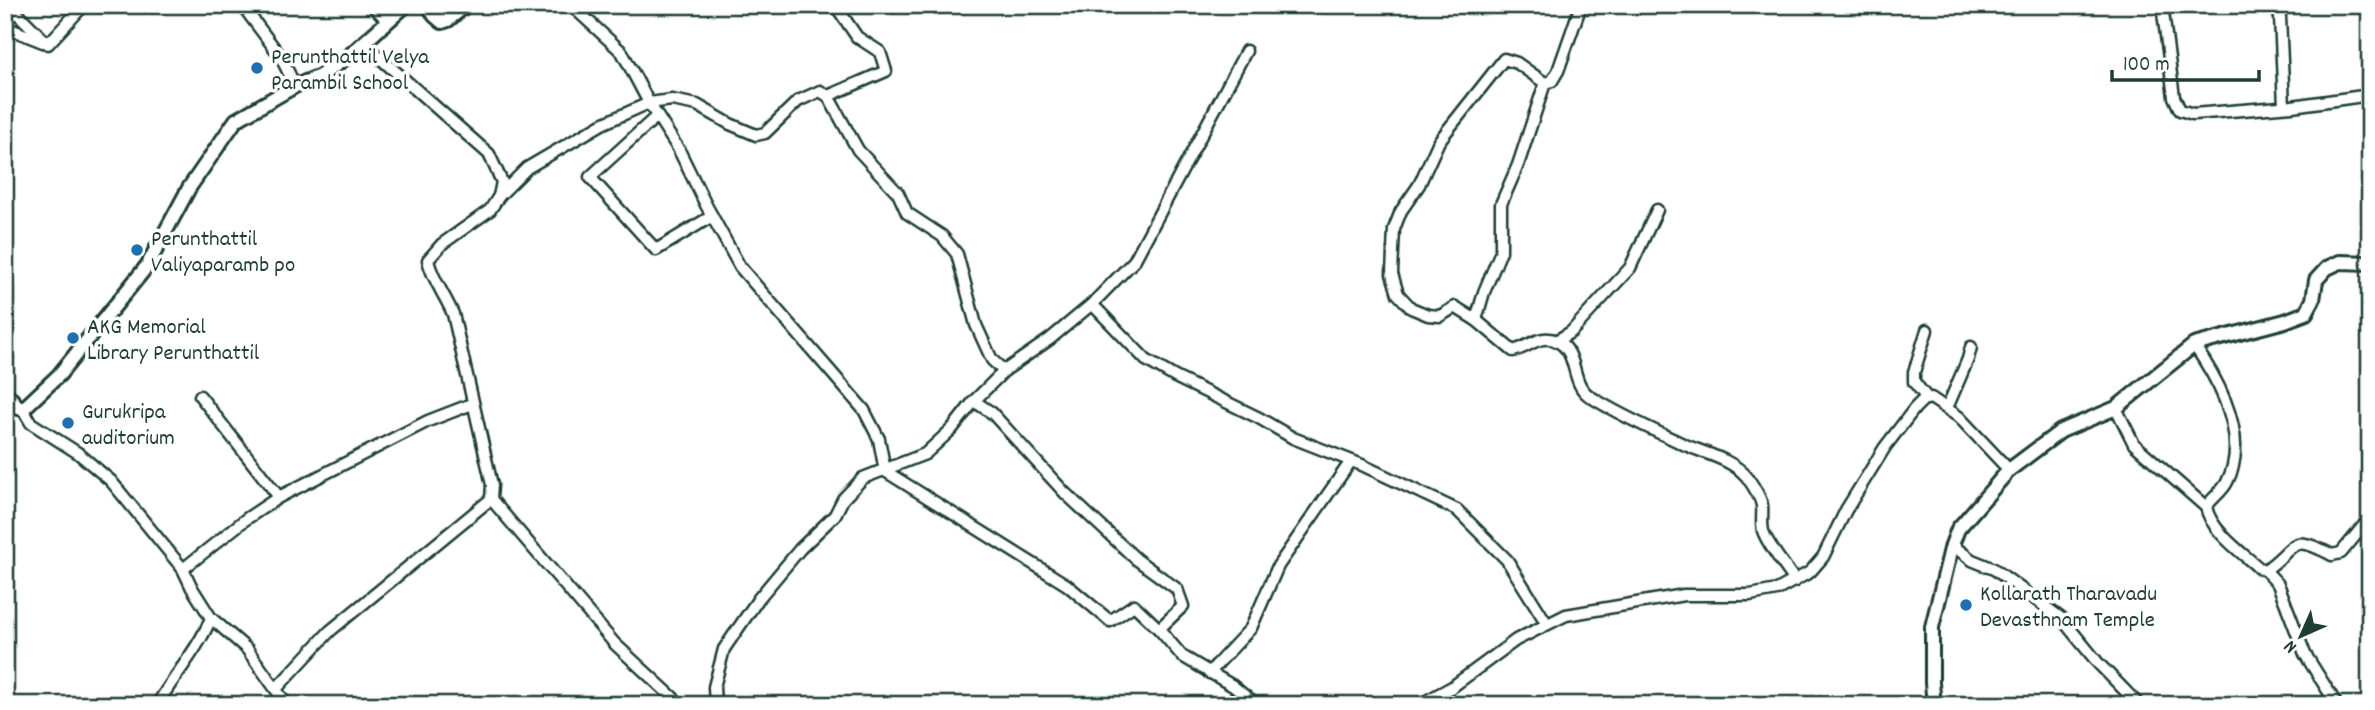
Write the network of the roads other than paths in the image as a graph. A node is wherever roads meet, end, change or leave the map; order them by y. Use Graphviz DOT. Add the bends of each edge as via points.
graph roads {
  1 [pos="9,5"];
  2 [pos="84,5"];
  3 [pos="242,5"];
  4 [pos="372,5"];
  5 [pos="406,5"];
  6 [pos="428,5"];
  7 [pos="466,5"];
  8 [pos="571,5"];
  9 [pos="839,5"];
  10 [pos="2162,5"];
  11 [pos="2275,5"];
  12 [pos="1580,6"];
  13 [pos="388,21"];
  14 [pos="5,27"];
  15 [pos="48,44"];
  16 [pos="363,44"];
  17 [pos="1246,51"];
  18 [pos="1545,83"];
  19 [pos="295,86"];
  20 [pos="2370,95"];
  21 [pos="828,96"];
  22 [pos="649,103"];
  23 [pos="2284,106"];
  24 [pos="657,116"];
  25 [pos="499,196"];
  26 [pos="1657,210"];
  27 [pos="712,216"];
  28 [pos="2370,263"];
  29 [pos="1092,304"];
  30 [pos="1476,320"];
  31 [pos="1927,330"];
  32 [pos="1556,341"];
  33 [pos="2194,345"];
  34 [pos="1971,347"];
  35 [pos="1004,371"];
  36 [pos="5,392"];
  37 [pos="200,396"];
  38 [pos="1927,398"];
  39 [pos="974,401"];
  40 [pos="472,404"];
  41 [pos="22,408"];
  42 [pos="1947,408"];
  43 [pos="2116,408"];
  44 [pos="1351,461"];
  45 [pos="2009,470"];
  46 [pos="885,471"];
  47 [pos="279,497"];
  48 [pos="491,499"];
  49 [pos="2206,506"];
  50 [pos="2370,518"];
  51 [pos="1952,545"];
  52 [pos="183,569"];
  53 [pos="2265,570"];
  54 [pos="1795,581"];
  55 [pos="211,618"];
  56 [pos="1547,624"];
  57 [pos="1159,629"];
  58 [pos="1209,673"];
  59 [pos="276,689"];
  60 [pos="157,705"];
  61 [pos="287,705"];
  62 [pos="681,705"];
  63 [pos="715,705"];
  64 [pos="1256,705"];
  65 [pos="1419,705"];
  66 [pos="1934,705"];
  67 [pos="2139,705"];
  68 [pos="2337,705"];
  1 -- 15 [label="street"];
  2 -- 15 [label="street"];
  3 -- 19 [label="street" via="281,57"];
  4 -- 13 [label="street"];
  5 -- 13 [label="street"];
  6 -- 7 [label="street" via="442,22"];
  8 -- 22 [label="street" via="622,52"];
  9 -- 21 [label="street" via="857,37 880,52 886,71"];
  10 -- 23 [label="street" via="2174,97 2180,110 2193,114"];
  11 -- 23 [label="street" via="2280,17"];
  12 -- 18 [label="street" via="1556,76"];
  13 -- 16 [label="street"];
  14 -- 15 [label="street"];
  16 -- 19 [label="street" via="320,76"];
  16 -- 25 [label="street" via="489,154 502,182"];
  17 -- 29 [label="street" via="1134,261"];
  18 -- 30 [label="street" via="1501,204 1501,251"];
  18 -- 30 [label="street" via="1504,59 1439,141 1394,229 1392,274 1398,295 1410,308 1429,315 1440,316 1455,307"];
  19 -- 41 [label="street" via="236,120 189,188 148,266 59,375"];
  20 -- 23 [label="street"];
  21 -- 22 [label="street" via="820,91 798,100 765,133 755,135 697,105 672,100"];
  21 -- 35 [label="street" via="858,150 898,193 907,214 942,236 957,254 976,325 992,360"];
  22 -- 24 [label="street"];
  22 -- 25 [label="street" via="602,124 527,168"];
  24 -- 27 [label="street"];
  24 -- 27 [label="street" via="590,177 656,250"];
  25 -- 40 [label="street" via="490,210 442,244 428,260 453,314"];
  26 -- 32 [label="street" via="1630,268 1571,332"];
  27 -- 46 [label="street" via="740,267 864,410 879,439"];
  28 -- 33 [label="street" via="2340,262 2327,268 2316,281 2306,313"];
  29 -- 35 [label="street"];
  29 -- 44 [label="street" via="1146,360 1293,438"];
  30 -- 32 [label="street" via="1513,351 1535,340"];
  31 -- 38 [label="street" via="1914,382"];
  32 -- 54 [label="street" via="1570,352 1578,384 1591,397 1730,463 1746,475 1762,504 1763,532"];
  33 -- 43 [label="street"];
  33 -- 49 [label="street" via="2230,413 2235,445 2227,483"];
  34 -- 42 [label="street"];
  35 -- 39 [label="street"];
  36 -- 41 [label="street"];
  37 -- 47 [label="street"];
  38 -- 42 [label="street"];
  38 -- 54 [label="street" via="1869,470 1823,558"];
  39 -- 46 [label="street" via="925,454"];
  39 -- 57 [label="street" via="992,413 1065,493 1136,559 1178,589 1183,606"];
  40 -- 47 [label="street" via="428,421"];
  40 -- 48 [label="street" via="492,485"];
  41 -- 52 [label="street" via="31,423 111,481"];
  42 -- 45 [label="street"];
  43 -- 45 [label="street" via="2061,430"];
  43 -- 49 [label="street" via="2134,444"];
  44 -- 56 [label="street" via="1457,510 1507,560"];
  44 -- 58 [label="street" via="1278,566 1251,628"];
  45 -- 51 [label="street" via="1958,529"];
  46 -- 57 [label="street" via="1067,585 1111,621 1135,605"];
  46 -- 63 [label="street" via="863,478 759,598 724,649 714,687"];
  47 -- 52 [label="street"];
  48 -- 59 [label="street" via="330,631"];
  48 -- 62 [label="street" via="615,644"];
  49 -- 53 [label="street" via="2229,541"];
  50 -- 53 [label="street" via="2341,553 2332,555 2301,542 2288,547"];
  51 -- 66 [label="street" via="1932,626"];
  51 -- 67 [label="street" via="1994,569 2062,619"];
  52 -- 55 [label="street"];
  53 -- 68 [label="street" via="2278,583 2305,654"];
  54 -- 56 [label="street" via="1750,595 1684,595 1611,606 1566,615"];
  55 -- 59 [label="street" via="247,649"];
  55 -- 60 [label="street"];
  56 -- 65 [label="street"];
  57 -- 58 [label="street" via="1182,656"];
  58 -- 64 [label="street"];
  59 -- 61 [label="street"];
}
